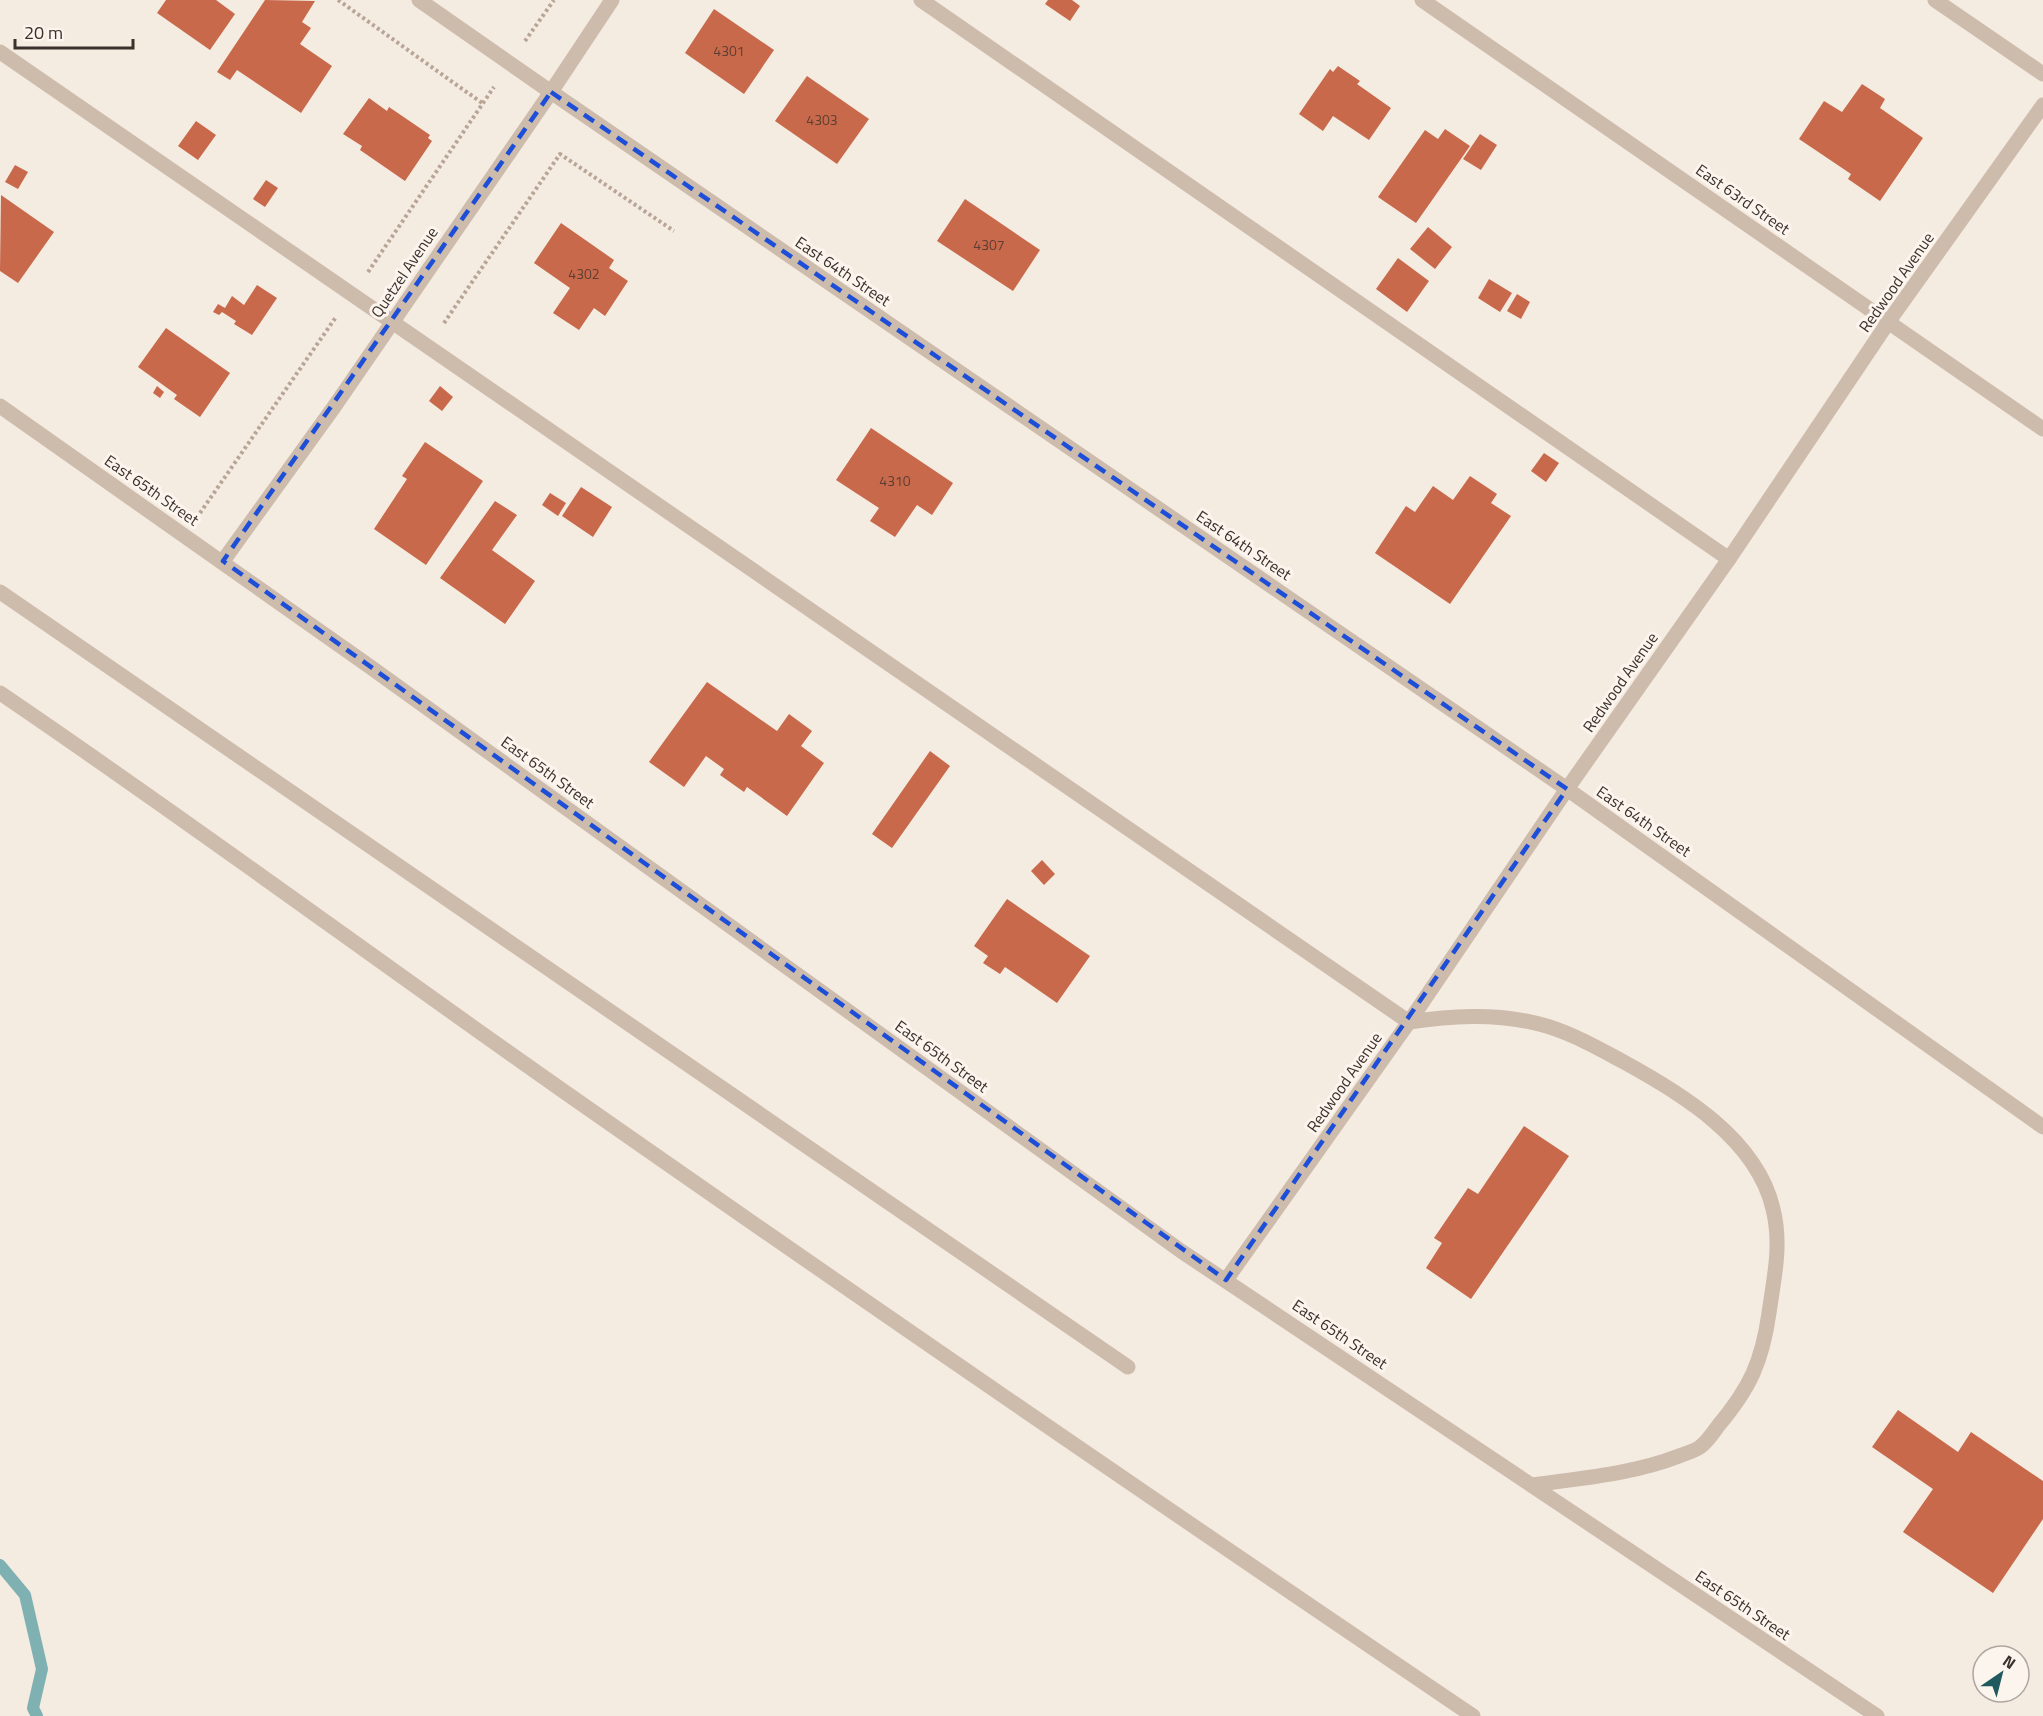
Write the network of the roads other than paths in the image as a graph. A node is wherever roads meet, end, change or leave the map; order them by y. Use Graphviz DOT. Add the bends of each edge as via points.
graph roads {
  1 [pos="419,0"];
  2 [pos="612,0"];
  3 [pos="921,0"];
  4 [pos="1422,0"];
  5 [pos="1935,0"];
  6 [pos="0,52"];
  7 [pos="2043,74"];
  8 [pos="551,93"];
  9 [pos="2043,105"];
  10 [pos="1889,321"];
  11 [pos="392,322"];
  12 [pos="0,406"];
  13 [pos="2043,429"];
  14 [pos="1729,559"];
  15 [pos="223,561"];
  16 [pos="0,592"];
  17 [pos="0,693"];
  18 [pos="1567,789"];
  19 [pos="1408,1022"];
  20 [pos="2043,1127"];
  21 [pos="1226,1280"];
  22 [pos="1128,1367"];
  23 [pos="1533,1485"];
  24 [pos="1473,1716"];
  25 [pos="1877,1716"];
  1 -- 8 [label="street, East 64th Street"];
  2 -- 8 [label="street, Quetzel Avenue"];
  3 -- 14 [label="street"];
  4 -- 10 [label="street, East 63rd Street"];
  5 -- 7 [label="street"];
  6 -- 11 [label="street"];
  8 -- 11 [label="street, Quetzel Avenue"];
  8 -- 18 [label="street, East 64th Street"];
  9 -- 10 [label="street, Redwood Avenue"];
  10 -- 13 [label="street, East 63rd Street"];
  10 -- 14 [label="street, Redwood Avenue"];
  11 -- 15 [label="street, Quetzel Avenue"];
  11 -- 19 [label="street"];
  12 -- 15 [label="street, East 65th Street"];
  14 -- 18 [label="street, Redwood Avenue"];
  15 -- 21 [label="street, East 65th Street"];
  16 -- 22 [label="street"];
  17 -- 24 [label="street" via="1050,1430"];
  18 -- 19 [label="street, Redwood Avenue"];
  18 -- 20 [label="street, East 64th Street"];
  19 -- 21 [label="street, Redwood Avenue"];
  19 -- 23 [label="street" via="1478,1015 1535,1023 1581,1040 1668,1086 1717,1123 1758,1169 1773,1208 1779,1243 1760,1361 1738,1401 1700,1448 1624,1471"];
  21 -- 23 [label="street, East 65th Street"];
  23 -- 25 [label="street, East 65th Street"];
}
